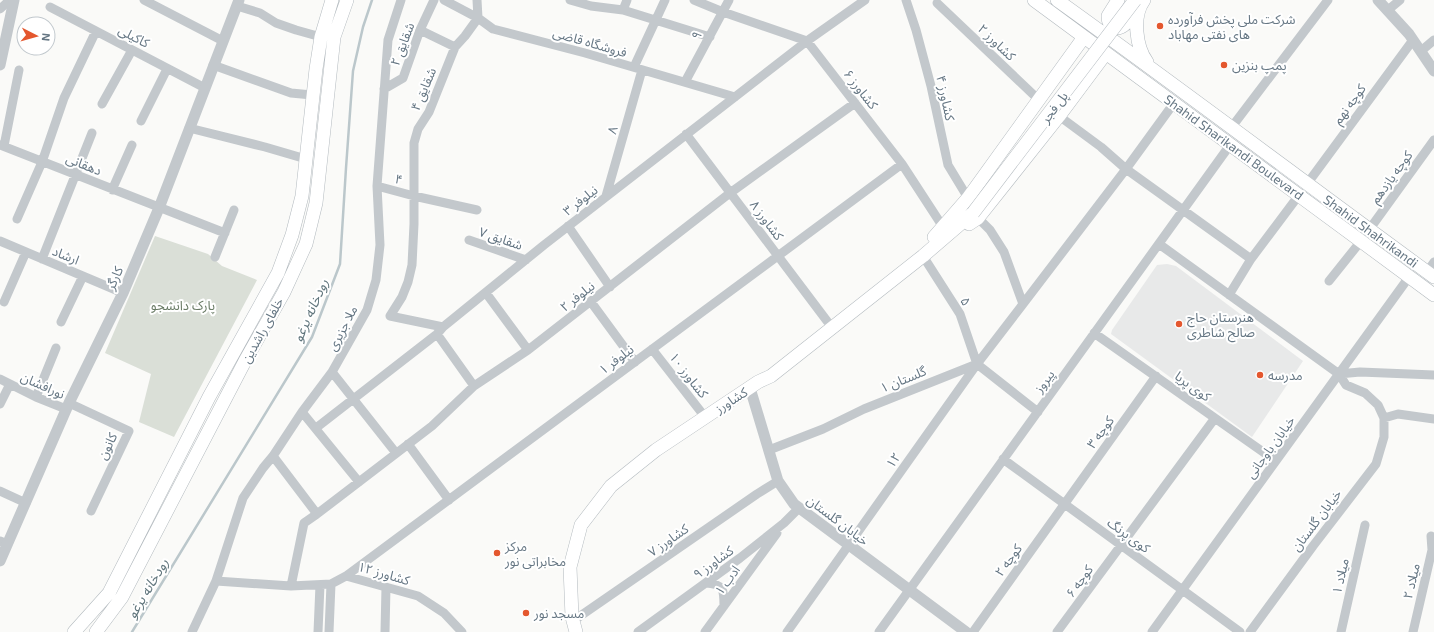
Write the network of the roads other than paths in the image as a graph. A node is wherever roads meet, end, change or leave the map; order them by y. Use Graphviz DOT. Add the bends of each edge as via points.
graph roads {
  1 [pos="10,0"];
  2 [pos="14,0"];
  3 [pos="144,0"];
  4 [pos="332,0"];
  5 [pos="347,0"];
  6 [pos="401,0"];
  7 [pos="434,0"];
  8 [pos="444,0"];
  9 [pos="477,0"];
  10 [pos="570,0"];
  11 [pos="627,0"];
  12 [pos="665,0"];
  13 [pos="694,0"];
  14 [pos="730,0"];
  15 [pos="865,0"];
  16 [pos="906,0"];
  17 [pos="1034,0"];
  18 [pos="1057,0"];
  19 [pos="1118,0"];
  20 [pos="1126,0"];
  21 [pos="1328,0"];
  22 [pos="1378,0"];
  23 [pos="1400,0"];
  24 [pos="1140,1"];
  25 [pos="237,2"];
  26 [pos="592,3"];
  27 [pos="937,3"];
  28 [pos="50,7"];
  29 [pos="0,9"];
  30 [pos="623,10"];
  31 [pos="1388,10"];
  32 [pos="723,12"];
  33 [pos="478,18"];
  34 [pos="656,20"];
  35 [pos="420,30"];
  36 [pos="96,31"];
  37 [pos="321,37"];
  38 [pos="710,37"];
  39 [pos="1084,37"];
  40 [pos="1413,40"];
  41 [pos="1434,40"];
  42 [pos="223,41"];
  43 [pos="806,41"];
  44 [pos="454,47"];
  45 [pos="132,50"];
  46 [pos="1421,51"];
  47 [pos="1106,53"];
  48 [pos="1434,57"];
  49 [pos="0,65"];
  50 [pos="213,65"];
  51 [pos="638,68"];
  52 [pos="1151,68"];
  53 [pos="167,69"];
  54 [pos="19,70"];
  55 [pos="1434,71"];
  56 [pos="686,82"];
  57 [pos="205,88"];
  58 [pos="384,89"];
  59 [pos="312,95"];
  60 [pos="735,97"];
  61 [pos="1039,100"];
  62 [pos="855,103"];
  63 [pos="1174,103"];
  64 [pos="102,104"];
  65 [pos="1058,116"];
  66 [pos="141,121"];
  67 [pos="189,128"];
  68 [pos="1231,128"];
  69 [pos="92,133"];
  70 [pos="686,134"];
  71 [pos="1434,140"];
  72 [pos="132,145"];
  73 [pos="1230,145"];
  74 [pos="2,146"];
  75 [pos="306,159"];
  76 [pos="42,162"];
  77 [pos="902,164"];
  78 [pos="1126,168"];
  79 [pos="76,175"];
  80 [pos="1307,184"];
  81 [pos="377,186"];
  82 [pos="112,190"];
  83 [pos="730,193"];
  84 [pos="1299,195"];
  85 [pos="414,196"];
  86 [pos="606,196"];
  87 [pos="159,208"];
  88 [pos="234,210"];
  89 [pos="477,210"];
  90 [pos="972,210"];
  91 [pos="1183,210"];
  92 [pos="17,219"];
  93 [pos="568,226"];
  94 [pos="943,227"];
  95 [pos="1369,229"];
  96 [pos="225,233"];
  97 [pos="469,240"];
  98 [pos="0,241"];
  99 [pos="935,241"];
  100 [pos="1361,241"];
  101 [pos="1159,244"];
  102 [pos="26,252"];
  103 [pos="777,256"];
  104 [pos="923,256"];
  105 [pos="215,257"];
  106 [pos="42,259"];
  107 [pos="1251,259"];
  108 [pos="526,260"];
  109 [pos="1432,270"];
  110 [pos="83,276"];
  111 [pos="1410,277"];
  112 [pos="1329,281"];
  113 [pos="610,286"];
  114 [pos="123,293"];
  115 [pos="486,293"];
  116 [pos="1229,295"];
  117 [pos="1434,295"];
  118 [pos="4,302"];
  119 [pos="591,302"];
  120 [pos="1023,304"];
  121 [pos="828,321"];
  122 [pos="61,322"];
  123 [pos="440,331"];
  124 [pos="1094,333"];
  125 [pos="56,348"];
  126 [pos="652,349"];
  127 [pos="528,350"];
  128 [pos="635,362"];
  129 [pos="977,364"];
  130 [pos="332,372"];
  131 [pos="1339,374"];
  132 [pos="1434,375"];
  133 [pos="1156,376"];
  134 [pos="0,379"];
  135 [pos="10,384"];
  136 [pos="754,385"];
  137 [pos="474,386"];
  138 [pos="36,397"];
  139 [pos="354,398"];
  140 [pos="0,404"];
  141 [pos="68,406"];
  142 [pos="302,412"];
  143 [pos="1038,412"];
  144 [pos="705,417"];
  145 [pos="1215,418"];
  146 [pos="1384,418"];
  147 [pos="1434,419"];
  148 [pos="316,428"];
  149 [pos="408,444"];
  150 [pos="769,450"];
  151 [pos="396,453"];
  152 [pos="273,456"];
  153 [pos="1003,459"];
  154 [pos="1276,461"];
  155 [pos="778,481"];
  156 [pos="358,482"];
  157 [pos="0,491"];
  158 [pos="449,500"];
  159 [pos="26,503"];
  160 [pos="1065,504"];
  161 [pos="799,508"];
  162 [pos="91,511"];
  163 [pos="318,514"];
  164 [pos="784,523"];
  165 [pos="1365,525"];
  166 [pos="1431,536"];
  167 [pos="4,543"];
  168 [pos="848,545"];
  169 [pos="1121,545"];
  170 [pos="0,561"];
  171 [pos="346,576"];
  172 [pos="216,582"];
  173 [pos="706,583"];
  174 [pos="331,584"];
  175 [pos="320,585"];
  176 [pos="291,586"];
  177 [pos="386,587"];
  178 [pos="909,590"];
  179 [pos="1183,590"];
  180 [pos="724,606"];
  181 [pos="575,627"];
  182 [pos="74,632"];
  183 [pos="96,632"];
  184 [pos="192,632"];
  185 [pos="318,632"];
  186 [pos="329,632"];
  187 [pos="385,632"];
  188 [pos="462,632"];
  189 [pos="638,632"];
  190 [pos="705,632"];
  191 [pos="787,632"];
  192 [pos="879,632"];
  193 [pos="966,632"];
  194 [pos="973,632"];
  195 [pos="1057,632"];
  196 [pos="1152,632"];
  197 [pos="1240,632"];
  198 [pos="1250,632"];
  199 [pos="1341,632"];
  200 [pos="1413,632"];
  1 -- 29 [label="street"];
  2 -- 49 [label="street"];
  3 -- 42 [label="street"];
  4 -- 37 [label="main road"];
  5 -- 183 [label="main road, خلفای راشدین" via="334,37 316,203 306,244 284,292 245,361 122,597"];
  6 -- 58 [label="street, ملا جزیری" via="388,40"];
  7 -- 35 [label="street, شقایق ۲"];
  8 -- 33 [label="street, فروشگاه قاضی"];
  9 -- 33 [label="street"];
  10 -- 26 [label="street"];
  11 -- 30 [label="street"];
  12 -- 34 [label="street, ۸"];
  13 -- 32 [label="street"];
  14 -- 32 [label="street, ۹"];
  15 -- 43 [label="street, نیلوفر ۳"];
  16 -- 90 [label="street, کشاورز ۴" via="931,86 948,165"];
  17 -- 39 [label="main road, Shahid Sharikandi Boulevard"];
  18 -- 52 [label="main road, Shahid Shahrikandi"];
  19 -- 24 [label="main road" via="1108,16 1109,22 1116,28 1125,25"];
  20 -- 90 [label="main road"];
  21 -- 68 [label="street"];
  22 -- 31 [label="street"];
  23 -- 31 [label="street"];
  24 -- 52 [label="main road" via="1138,47"];
  24 -- 90 [label="main road, پل فجر, bridge"];
  25 -- 37 [label="street" via="276,23"];
  25 -- 42 [label="street, کارگر"];
  26 -- 30 [label="street"];
  27 -- 61 [label="street, کشاورز ۲"];
  28 -- 36 [label="street, کاکیلی"];
  30 -- 34 [label="street"];
  31 -- 40 [label="street"];
  32 -- 38 [label="street, ۹"];
  32 -- 43 [label="street"];
  33 -- 44 [label="street, شقایق ۴" via="466,36"];
  33 -- 51 [label="street, فروشگاه قاضی" via="493,29"];
  34 -- 38 [label="street"];
  34 -- 51 [label="street, ۸"];
  35 -- 44 [label="street"];
  35 -- 58 [label="street, شقایق ۲" via="403,78"];
  36 -- 45 [label="street, کاکیلی"];
  36 -- 76 [label="street" via="64,98"];
  37 -- 59 [label="main road"];
  38 -- 56 [label="street, ۹"];
  39 -- 47 [label="main road, Shahid Sharikandi Boulevard"];
  39 -- 61 [label="main road"];
  40 -- 46 [label="street"];
  40 -- 80 [label="street, کوچه نهم"];
  41 -- 46 [label="street"];
  42 -- 50 [label="street, کارگر"];
  43 -- 60 [label="street, نیلوفر ۳"];
  43 -- 62 [label="street, کشاورز ۶"];
  44 -- 85 [label="street, شقایق ۴" via="430,112 418,129 414,143"];
  45 -- 53 [label="street, کاکیلی"];
  45 -- 64 [label="street"];
  46 -- 48 [label="street"];
  46 -- 55 [label="street"];
  47 -- 63 [label="main road, Shahid Sharikandi Boulevard"];
  47 -- 65 [label="main road"];
  50 -- 57 [label="street, کارگر"];
  50 -- 59 [label="street" via="292,93"];
  51 -- 56 [label="street, فروشگاه قاضی"];
  51 -- 86 [label="street, ۸"];
  52 -- 68 [label="main road, Shahid Shahrikandi"];
  53 -- 57 [label="street, کاکیلی"];
  53 -- 66 [label="street"];
  54 -- 74 [label="street"];
  56 -- 60 [label="street, فروشگاه قاضی"];
  57 -- 67 [label="street, کارگر"];
  58 -- 81 [label="street, ملا جزیری"];
  59 -- 75 [label="main road"];
  60 -- 70 [label="street, نیلوفر ۳"];
  61 -- 90 [label="main road"];
  62 -- 77 [label="street, کشاورز ۶"];
  62 -- 83 [label="street, نیلوفر ۲"];
  63 -- 73 [label="main road, Shahid Sharikandi Boulevard"];
  63 -- 78 [label="street, ۱۲"];
  65 -- 78 [label="street"];
  65 -- 90 [label="main road"];
  67 -- 75 [label="street"];
  67 -- 87 [label="street, کارگر"];
  68 -- 80 [label="main road, Shahid Shahrikandi"];
  69 -- 79 [label="street"];
  70 -- 83 [label="street, کشاورز ۸"];
  70 -- 86 [label="street, نیلوفر ۳"];
  71 -- 95 [label="street, کوچه یازدهم"];
  72 -- 82 [label="street"];
  73 -- 84 [label="main road, Shahid Sharikandi Boulevard"];
  73 -- 91 [label="street, پیروز"];
  74 -- 76 [label="street, دهقانی"];
  75 -- 182 [label="main road" via="302,196 292,235 278,273 210,397 109,593"];
  76 -- 79 [label="street, دهقانی"];
  76 -- 92 [label="street"];
  77 -- 94 [label="street, کشاورز ۶"];
  77 -- 103 [label="street, نیلوفر ۱"];
  78 -- 91 [label="street"];
  78 -- 120 [label="street, ۱۲"];
  79 -- 82 [label="street, دهقانی"];
  79 -- 106 [label="street"];
  80 -- 95 [label="main road, Shahid Shahrikandi"];
  81 -- 85 [label="street, ۴"];
  81 -- 130 [label="street, ملا جزیری" via="380,245 376,280 367,310"];
  82 -- 87 [label="street, دهقانی"];
  83 -- 103 [label="street, کشاورز ۸"];
  83 -- 113 [label="street, نیلوفر ۲"];
  84 -- 100 [label="main road, Shahid Sharikandi Boulevard"];
  84 -- 107 [label="street"];
  85 -- 89 [label="street, ۴"];
  85 -- 123 [label="street, شقایق ۴" via="412,265 402,297 390,316"];
  86 -- 93 [label="street, نیلوفر ۳"];
  87 -- 96 [label="street, دهقانی"];
  87 -- 114 [label="street, کارگر"];
  88 -- 96 [label="street"];
  90 -- 94 [label="main road"];
  90 -- 99 [label="main road, کشاورز"];
  90 -- 120 [label="street, کشاورز ۴" via="990,230 1004,252"];
  91 -- 101 [label="street, پیروز"];
  91 -- 107 [label="street"];
  93 -- 108 [label="street, نیلوفر ۳"];
  93 -- 113 [label="street"];
  94 -- 99 [label="main road"];
  95 -- 100 [label="street, کوچه یازدهم"];
  95 -- 109 [label="main road, Shahid Shahrikandi"];
  96 -- 105 [label="street"];
  97 -- 108 [label="street, شقایق ۷"];
  98 -- 102 [label="street, ارشاد"];
  99 -- 104 [label="main road, کشاورز"];
  99 -- 121 [label="main road"];
  100 -- 111 [label="main road, Shahid Sharikandi Boulevard"];
  100 -- 112 [label="street, کوچه یازدهم"];
  101 -- 116 [label="street"];
  101 -- 124 [label="street, پیروز"];
  102 -- 106 [label="street, ارشاد"];
  102 -- 118 [label="street"];
  103 -- 121 [label="street, کشاورز ۸"];
  103 -- 126 [label="street, نیلوفر ۱"];
  104 -- 129 [label="street, ۵" via="960,314"];
  104 -- 136 [label="main road, کشاورز" via="771,376"];
  106 -- 110 [label="street, ارشاد"];
  107 -- 116 [label="street"];
  108 -- 115 [label="street, نیلوفر ۳"];
  110 -- 114 [label="street, ارشاد"];
  110 -- 122 [label="street"];
  111 -- 117 [label="main road, Shahid Sharikandi Boulevard"];
  111 -- 131 [label="street, خیابان باوجانی"];
  113 -- 119 [label="street, نیلوفر ۲"];
  114 -- 141 [label="street, کارگر"];
  115 -- 123 [label="street, نیلوفر ۳"];
  115 -- 127 [label="street"];
  116 -- 131 [label="street"];
  119 -- 127 [label="street, نیلوفر ۲"];
  119 -- 128 [label="street"];
  120 -- 129 [label="street, ۱۲"];
  121 -- 136 [label="main road" via="765,371"];
  123 -- 137 [label="street"];
  123 -- 139 [label="street, نیلوفر ۳"];
  124 -- 133 [label="street, کوی پریا"];
  124 -- 143 [label="street, پیروز"];
  125 -- 138 [label="street"];
  126 -- 128 [label="street, نیلوفر ۱"];
  126 -- 144 [label="street, کشاورز ۱۰"];
  127 -- 137 [label="street, نیلوفر ۲"];
  128 -- 158 [label="street, نیلوفر ۱"];
  129 -- 143 [label="street"];
  129 -- 150 [label="street, گلستان ۱"];
  129 -- 168 [label="street, ۱۲"];
  130 -- 139 [label="street"];
  130 -- 142 [label="street, ملا جزیری"];
  131 -- 132 [label="street" via="1360,372"];
  131 -- 146 [label="street" via="1346,386 1365,393 1378,405"];
  131 -- 154 [label="street, خیابان باوجانی"];
  133 -- 145 [label="street, کوی پریا"];
  133 -- 160 [label="street, کوچه ۳"];
  134 -- 135 [label="street, نورافشان"];
  135 -- 138 [label="street, نورافشان"];
  135 -- 140 [label="street"];
  136 -- 144 [label="main road, کشاورز"];
  136 -- 150 [label="street, خیابان گلستان"];
  137 -- 149 [label="street, نیلوفر ۲" via="432,426"];
  138 -- 141 [label="street, نورافشان"];
  139 -- 148 [label="street, نیلوفر ۳"];
  139 -- 151 [label="street"];
  141 -- 159 [label="street, کارگر"];
  141 -- 162 [label="street, کانون" via="129,432"];
  142 -- 148 [label="street"];
  142 -- 152 [label="street, ملا جزیری"];
  143 -- 153 [label="street, پیروز"];
  144 -- 181 [label="main road, کشاورز" via="656,450 611,486 581,525 570,567"];
  145 -- 154 [label="street, کوی پریا"];
  145 -- 169 [label="street, کوچه ۶"];
  146 -- 147 [label="street" via="1398,414"];
  146 -- 198 [label="street, خیابان گلستان" via="1384,437 1376,464"];
  148 -- 156 [label="street"];
  149 -- 151 [label="street, نیلوفر ۲"];
  149 -- 158 [label="street"];
  150 -- 155 [label="street, خیابان گلستان"];
  151 -- 156 [label="street, نیلوفر ۲"];
  152 -- 163 [label="street"];
  152 -- 172 [label="street, ملا جزیری" via="243,498"];
  153 -- 160 [label="street, کوی پرنگ"];
  153 -- 178 [label="street, پیروز"];
  154 -- 179 [label="street, خیابان باوجانی"];
  155 -- 161 [label="street, خیابان گلستان"];
  155 -- 181 [label="street, کشاورز ۷"];
  156 -- 163 [label="street, نیلوفر ۲"];
  157 -- 159 [label="street"];
  158 -- 171 [label="street, نیلوفر ۱"];
  159 -- 167 [label="street, کارگر"];
  160 -- 169 [label="street, کوی پرنگ"];
  160 -- 194 [label="street, کوچه ۲"];
  161 -- 164 [label="street, کشاورز ۹"];
  161 -- 168 [label="street, خیابان گلستان"];
  163 -- 176 [label="street, نیلوفر ۲" via="304,523"];
  164 -- 173 [label="street, کشاورز ۹"];
  164 -- 180 [label="street, ادب ۱"];
  165 -- 199 [label="street, میلاد ۱"];
  166 -- 200 [label="street, میلاد ۲" via="1432,550"];
  167 -- 170 [label="street, کارگر"];
  168 -- 178 [label="street, خیابان گلستان"];
  168 -- 191 [label="street, ۱۲"];
  169 -- 179 [label="street, کوی پرنگ"];
  169 -- 195 [label="street, کوچه ۶"];
  171 -- 174 [label="street, کشاورز ۱۲"];
  171 -- 177 [label="street, کشاورز ۱۲"];
  172 -- 176 [label="street, کشاورز ۱۲"];
  172 -- 184 [label="street, ملا جزیری"];
  173 -- 180 [label="street" via="716,584 722,588"];
  173 -- 189 [label="street, کشاورز ۹"];
  174 -- 175 [label="street, کشاورز ۱۲"];
  174 -- 186 [label="street"];
  175 -- 176 [label="street, کشاورز ۱۲"];
  175 -- 185 [label="street"];
  177 -- 187 [label="street"];
  177 -- 188 [label="street, کشاورز ۱۲" via="418,596 444,613"];
  178 -- 192 [label="street, پیروز"];
  178 -- 193 [label="street, خیابان گلستان"];
  179 -- 196 [label="street, خیابان باوجانی"];
  179 -- 197 [label="street, کوی پرنگ"];
  180 -- 190 [label="street, ادب ۱"];
}
